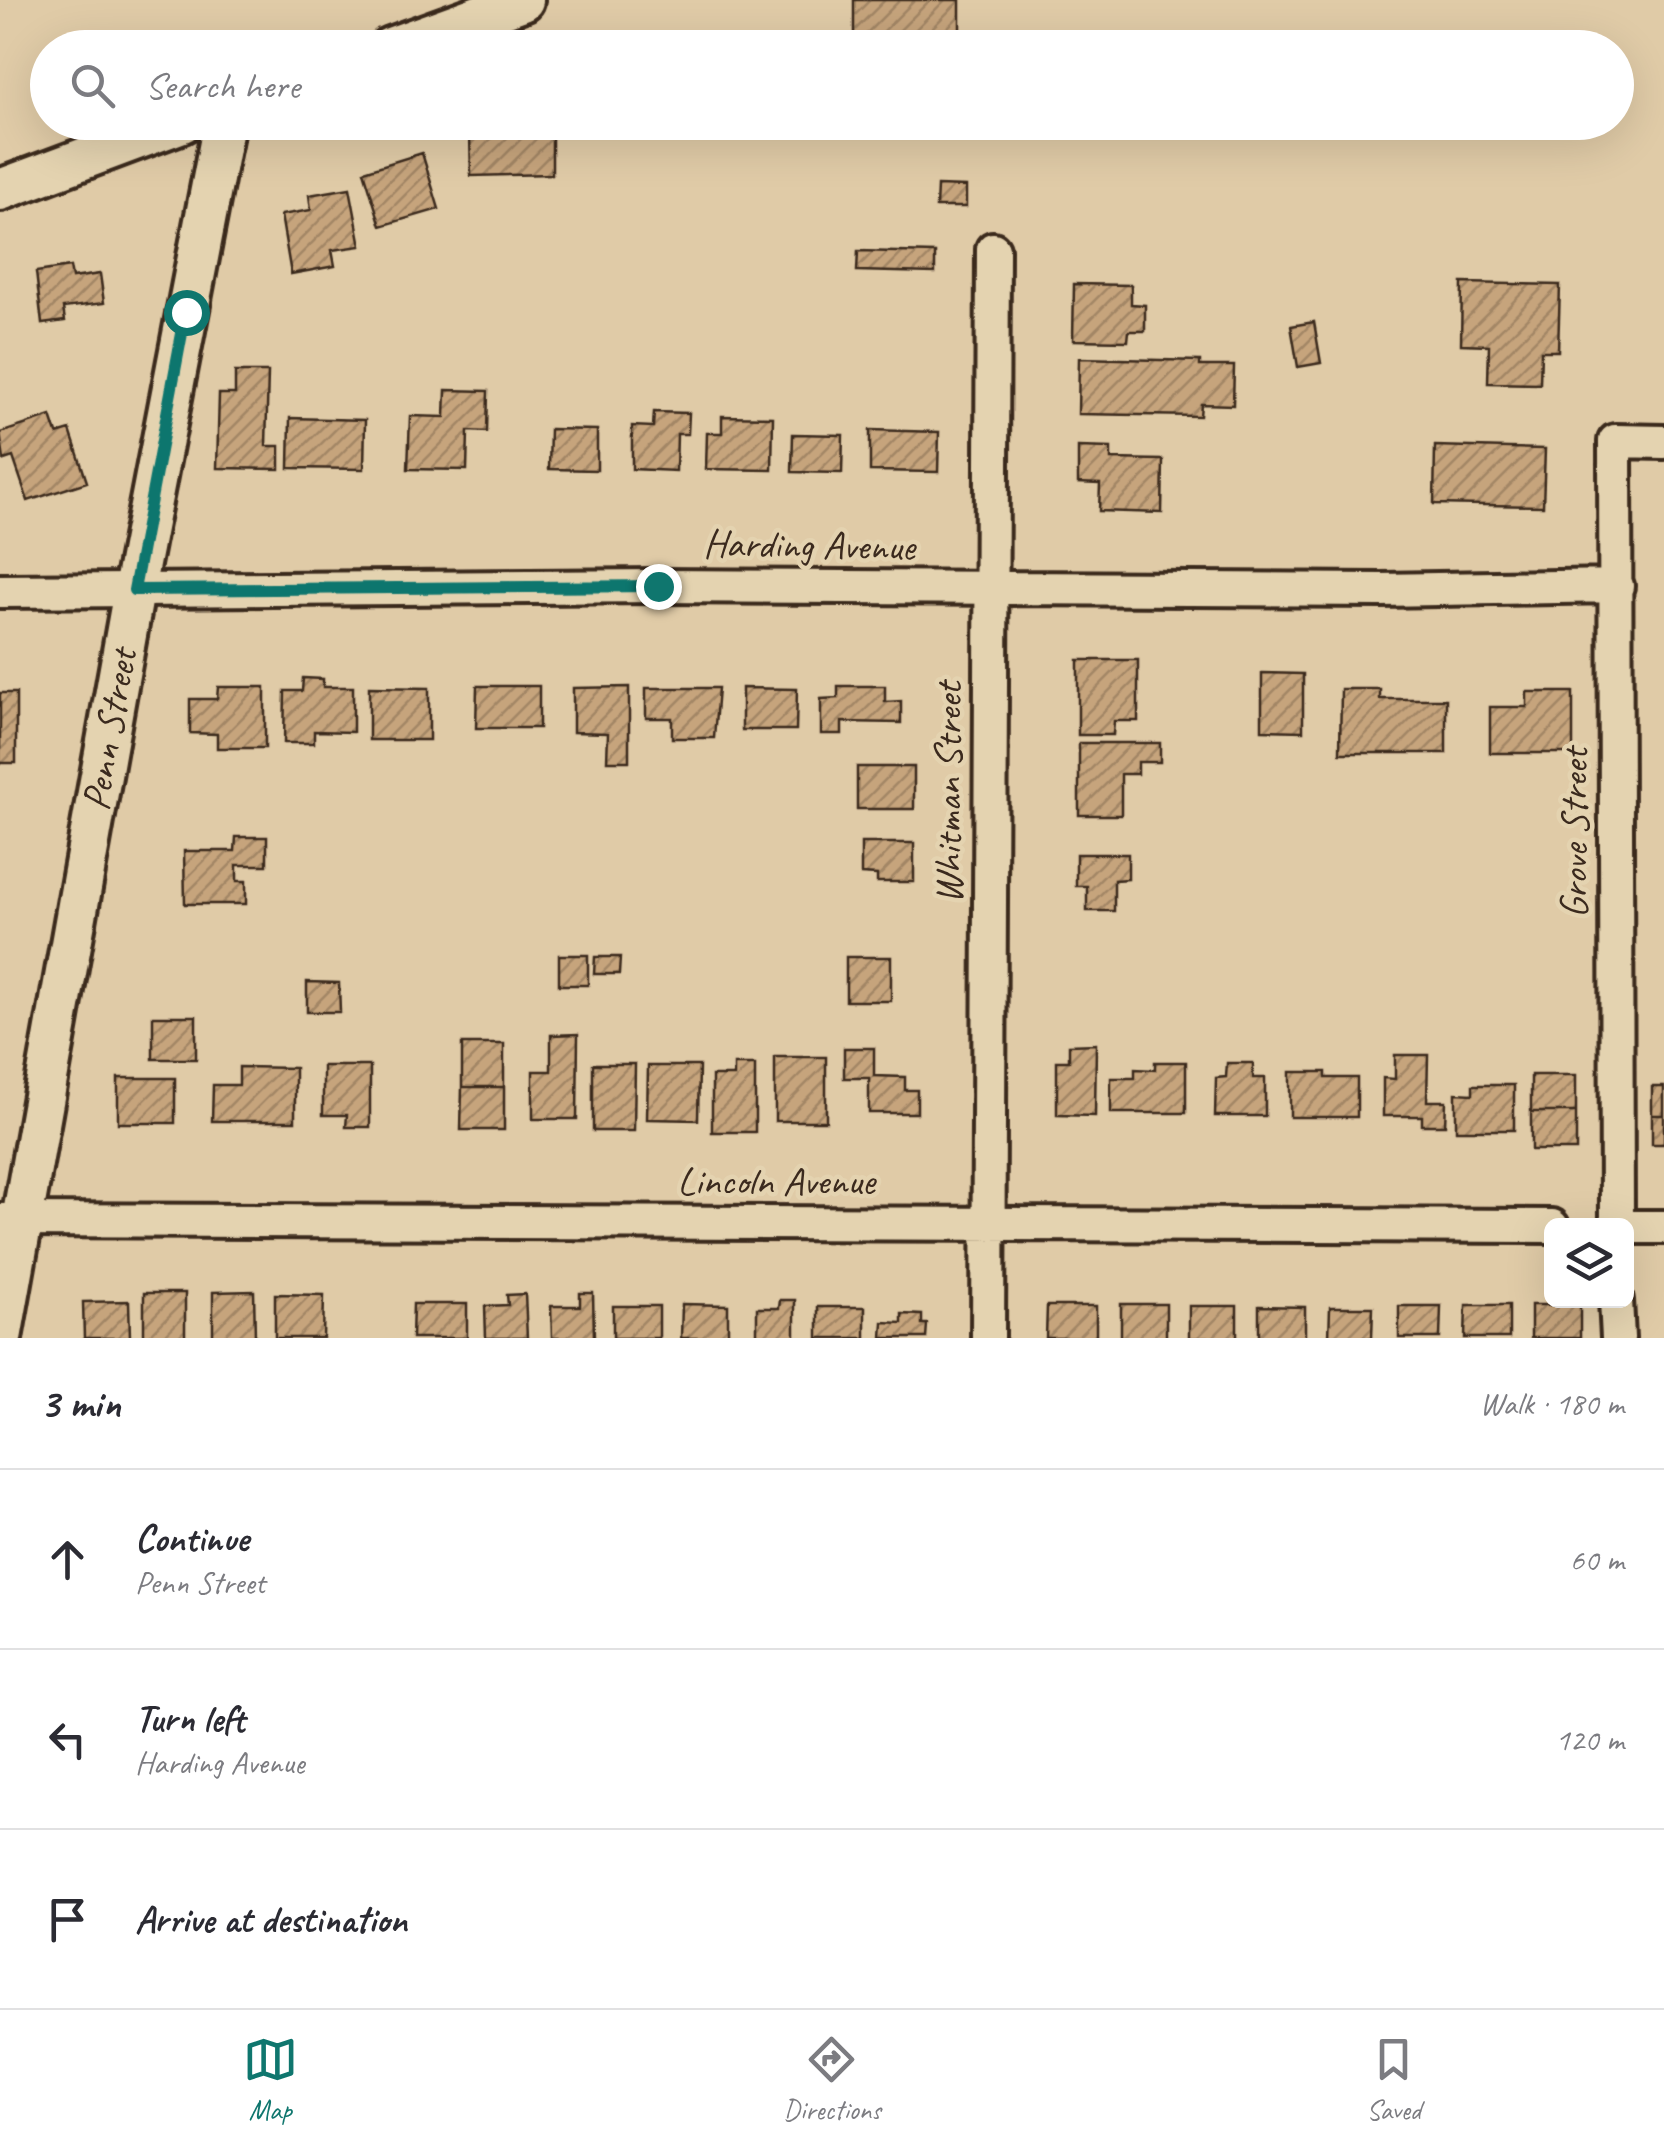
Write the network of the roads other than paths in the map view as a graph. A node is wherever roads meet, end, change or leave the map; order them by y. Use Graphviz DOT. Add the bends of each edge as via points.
graph roads {
  1 [pos="522,0"];
  2 [pos="440,30"];
  3 [pos="134,140"];
  4 [pos="221,140"];
  5 [pos="0,190"];
  6 [pos="993,249"];
  7 [pos="1664,442"];
  8 [pos="1617,586"];
  9 [pos="134,590"];
  10 [pos="992,590"];
  11 [pos="0,591"];
  12 [pos="1617,1218"];
  13 [pos="11,1220"];
  14 [pos="989,1224"];
  15 [pos="1544,1226"];
  16 [pos="1634,1226"];
  17 [pos="1664,1227"];
  18 [pos="1616,1308"];
  19 [pos="0,1338"];
  20 [pos="988,1338"];
  21 [pos="1618,1338"];
  1 -- 2 [label="street"];
  3 -- 5 [label="street"];
  4 -- 9 [label="street, Penn Street"];
  6 -- 10 [label="street, Whitman Street"];
  7 -- 8 [label="street, Grove Street" via="1615,442"];
  8 -- 10 [label="street, Harding Avenue"];
  8 -- 12 [label="street, Grove Street"];
  9 -- 10 [label="street, Harding Avenue"];
  9 -- 11 [label="street, Harding Avenue"];
  9 -- 13 [label="street, Penn Street"];
  10 -- 14 [label="street, Whitman Street"];
  13 -- 14 [label="street, Lincoln Avenue"];
  13 -- 19 [label="street, Penn Street"];
  14 -- 15 [label="street, Lincoln Avenue"];
  14 -- 20 [label="street, Whitman Street"];
  16 -- 17 [label="street"];
  18 -- 21 [label="street"];
}
